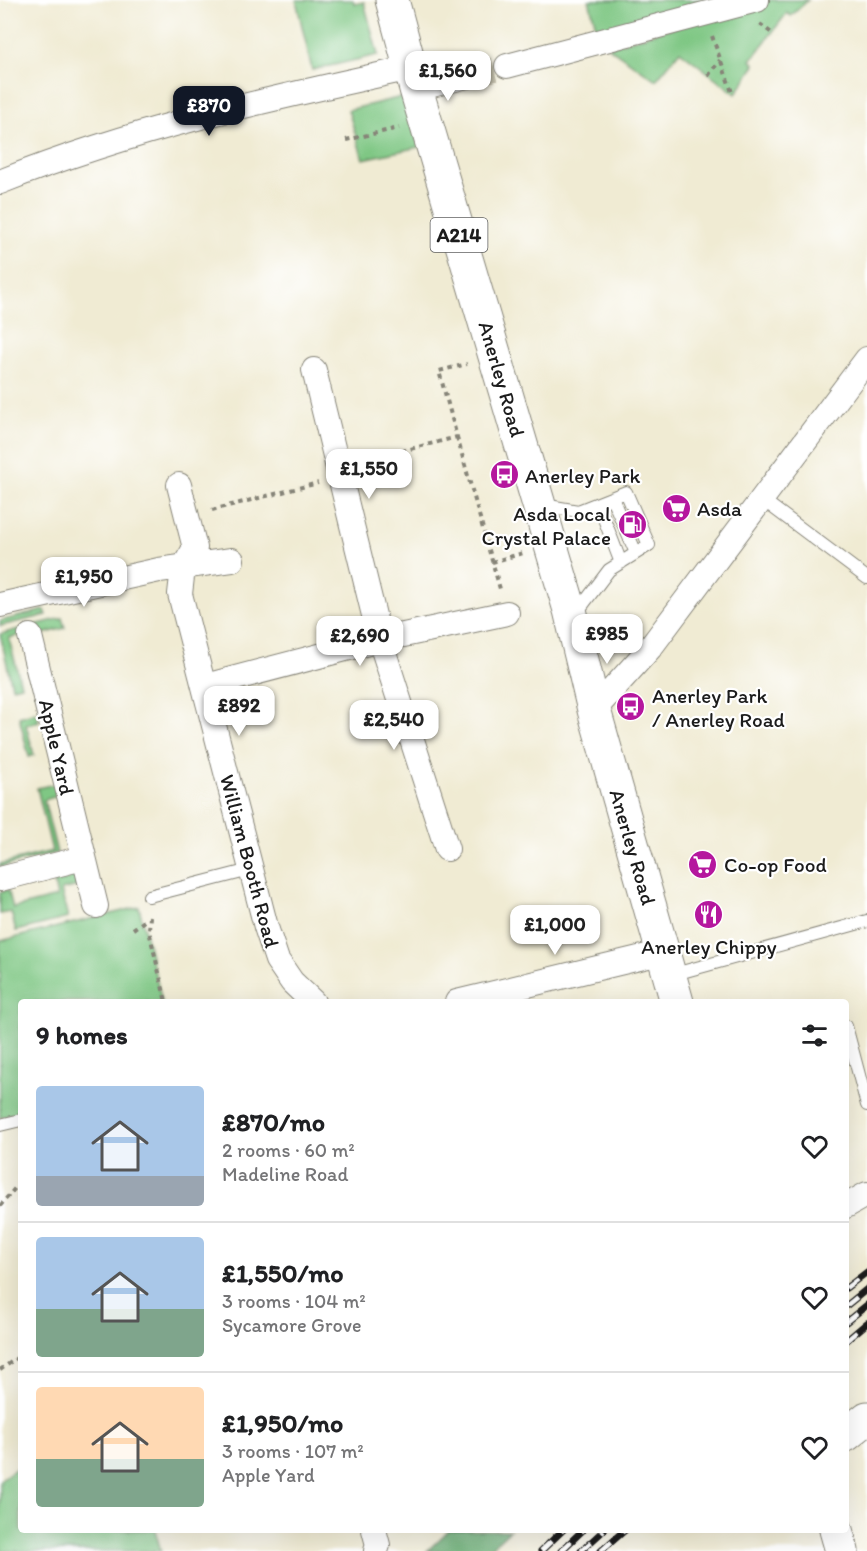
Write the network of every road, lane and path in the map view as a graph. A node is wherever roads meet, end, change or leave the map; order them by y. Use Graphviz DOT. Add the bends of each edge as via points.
graph roads {
  1 [pos="392,0"];
  2 [pos="757,0"];
  3 [pos="705,15"];
  4 [pos="721,60"];
  5 [pos="507,66"];
  6 [pos="471,75"];
  7 [pos="708,76"];
  8 [pos="413,79"];
  9 [pos="734,95"];
  10 [pos="426,121"];
  11 [pos="346,140"];
  12 [pos="0,182"];
  13 [pos="496,356"];
  14 [pos="867,359"];
  15 [pos="314,370"];
  16 [pos="457,437"];
  17 [pos="341,475"];
  18 [pos="179,485"];
  19 [pos="763,500"];
  20 [pos="598,503"];
  21 [pos="538,504"];
  22 [pos="187,517"];
  23 [pos="232,560"];
  24 [pos="621,563"];
  25 [pos="183,568"];
  26 [pos="867,578"];
  27 [pos="0,605"];
  28 [pos="507,613"];
  29 [pos="572,618"];
  30 [pos="30,636"];
  31 [pos="380,640"];
  32 [pos="204,686"];
  33 [pos="594,710"];
  34 [pos="447,849"];
  35 [pos="83,858"];
  36 [pos="250,870"];
  37 [pos="0,879"];
  38 [pos="149,896"];
  39 [pos="96,906"];
  40 [pos="150,916"];
  41 [pos="867,921"];
  42 [pos="670,976"];
  43 [pos="165,999"];
  44 [pos="310,999"];
  45 [pos="482,999"];
  46 [pos="849,1037"];
  47 [pos="867,1106"];
  48 [pos="18,1121"];
  49 [pos="0,1125"];
  50 [pos="18,1185"];
  51 [pos="867,1194"];
  52 [pos="849,1204"];
  53 [pos="0,1206"];
  54 [pos="18,1357"];
  55 [pos="0,1370"];
  56 [pos="867,1418"];
  57 [pos="849,1433"];
  58 [pos="375,1533"];
  59 [pos="837,1533"];
  60 [pos="376,1551"];
  61 [pos="842,1551"];
  1 -- 8 [label="main road, Anerley Road / A214"];
  2 -- 3 [label="street"];
  3 -- 4 [label="path"];
  3 -- 5 [label="street"];
  4 -- 7 [label="path"];
  4 -- 9 [label="path"];
  6 -- 8 [label="street"];
  8 -- 10 [label="main road, Anerley Road / A214"];
  8 -- 12 [label="street" via="242,105 34,168"];
  10 -- 11 [label="path"];
  10 -- 13 [label="main road, Anerley Road / A214"];
  13 -- 16 [label="path" via="439,371"];
  13 -- 21 [label="main road, Anerley Road / A214"];
  14 -- 19 [label="street"];
  15 -- 17 [label="street"];
  16 -- 17 [label="path" via="379,457 375,464"];
  16 -- 28 [label="path"];
  17 -- 22 [label="path"];
  17 -- 31 [label="street"];
  18 -- 22 [label="street, William Booth Road"];
  19 -- 26 [label="lane"];
  19 -- 33 [label="street" via="650,648"];
  20 -- 21 [label="lane" via="578,511"];
  20 -- 24 [label="lane"];
  20 -- 24 [label="lane" via="626,492 649,545"];
  21 -- 29 [label="main road, Anerley Road / A214"];
  22 -- 25 [label="street, William Booth Road" via="195,548"];
  23 -- 25 [label="street"];
  24 -- 29 [label="lane" via="609,570"];
  25 -- 27 [label="street"];
  25 -- 32 [label="street, William Booth Road" via="180,594"];
  28 -- 31 [label="street"];
  29 -- 33 [label="main road, Anerley Road / A214"];
  30 -- 35 [label="street, Apple Yard"];
  31 -- 32 [label="street"];
  31 -- 34 [label="street"];
  32 -- 36 [label="street, William Booth Road"];
  33 -- 42 [label="main road, Anerley Road / A214"];
  35 -- 37 [label="street"];
  35 -- 39 [label="street, Apple Yard"];
  36 -- 38 [label="lane"];
  36 -- 44 [label="street, William Booth Road" via="277,960"];
  40 -- 43 [label="path" via="149,931"];
  41 -- 42 [label="lane"];
  42 -- 45 [label="street"];
  46 -- 47 [label="lane"];
  48 -- 49 [label="lane"];
  50 -- 53 [label="path"];
  51 -- 52 [label="street"];
  54 -- 55 [label="path"];
  56 -- 57 [label="main road"];
  58 -- 60 [label="street"];
  59 -- 61 [label="main road"];
}
